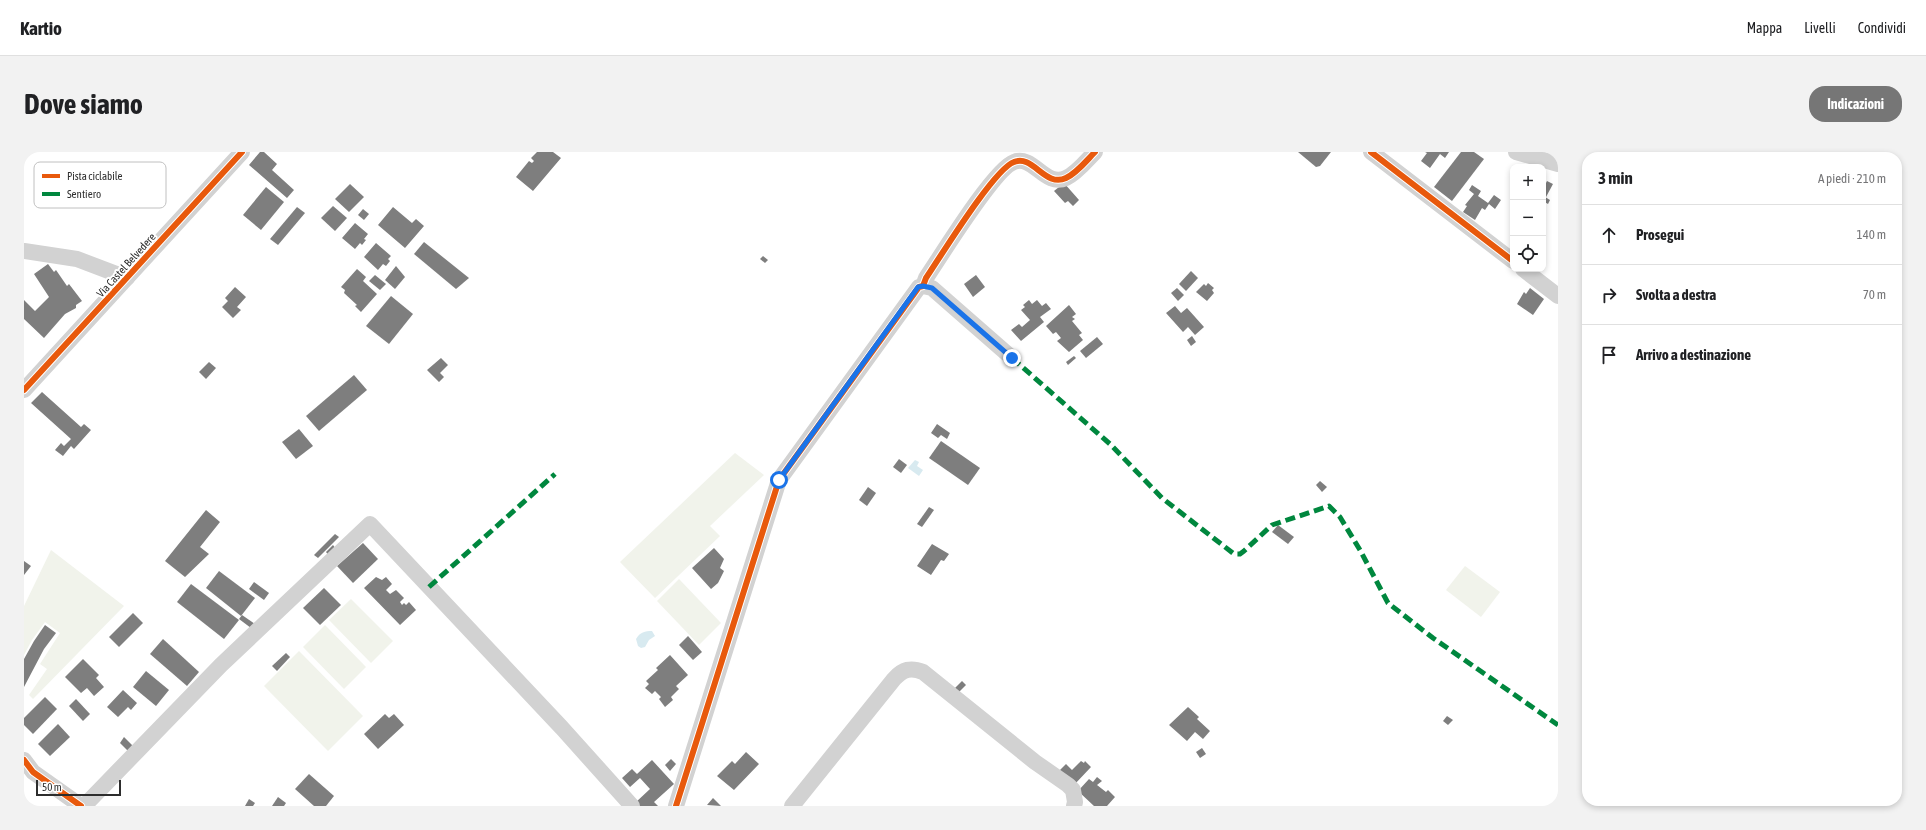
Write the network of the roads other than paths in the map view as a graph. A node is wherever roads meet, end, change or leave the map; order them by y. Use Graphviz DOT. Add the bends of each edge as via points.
graph roads {
  1 [pos="242,152"];
  2 [pos="1095,152"];
  3 [pos="1371,152"];
  4 [pos="1516,152"];
  5 [pos="1558,164"];
  6 [pos="24,251"];
  7 [pos="1510,259"];
  8 [pos="1527,272"];
  9 [pos="127,278"];
  10 [pos="923,286"];
  11 [pos="1558,296"];
  12 [pos="1012,358"];
  13 [pos="24,390"];
  14 [pos="24,760"];
  15 [pos="83,806"];
  16 [pos="632,806"];
  17 [pos="676,806"];
  18 [pos="792,806"];
  19 [pos="1074,806"];
  1 -- 9 [label="street, Via Castel Belvedere"];
  2 -- 10 [label="street" via="1074,172 1058,180 1044,175 1021,160 1008,165 986,190"];
  3 -- 7 [label="street"];
  4 -- 5 [label="street"];
  6 -- 9 [label="street" via="77,259"];
  8 -- 11 [label="street"];
  9 -- 13 [label="street, Via Castel Belvedere"];
  10 -- 12 [label="street" via="932,288"];
  10 -- 17 [label="street" via="918,287 779,480"];
  14 -- 15 [label="street" via="33,772"];
  15 -- 16 [label="street" via="221,665 370,524"];
  18 -- 19 [label="street" via="899,673 914,669 923,672 1035,762 1068,785 1073,790 1076,802"];
}
